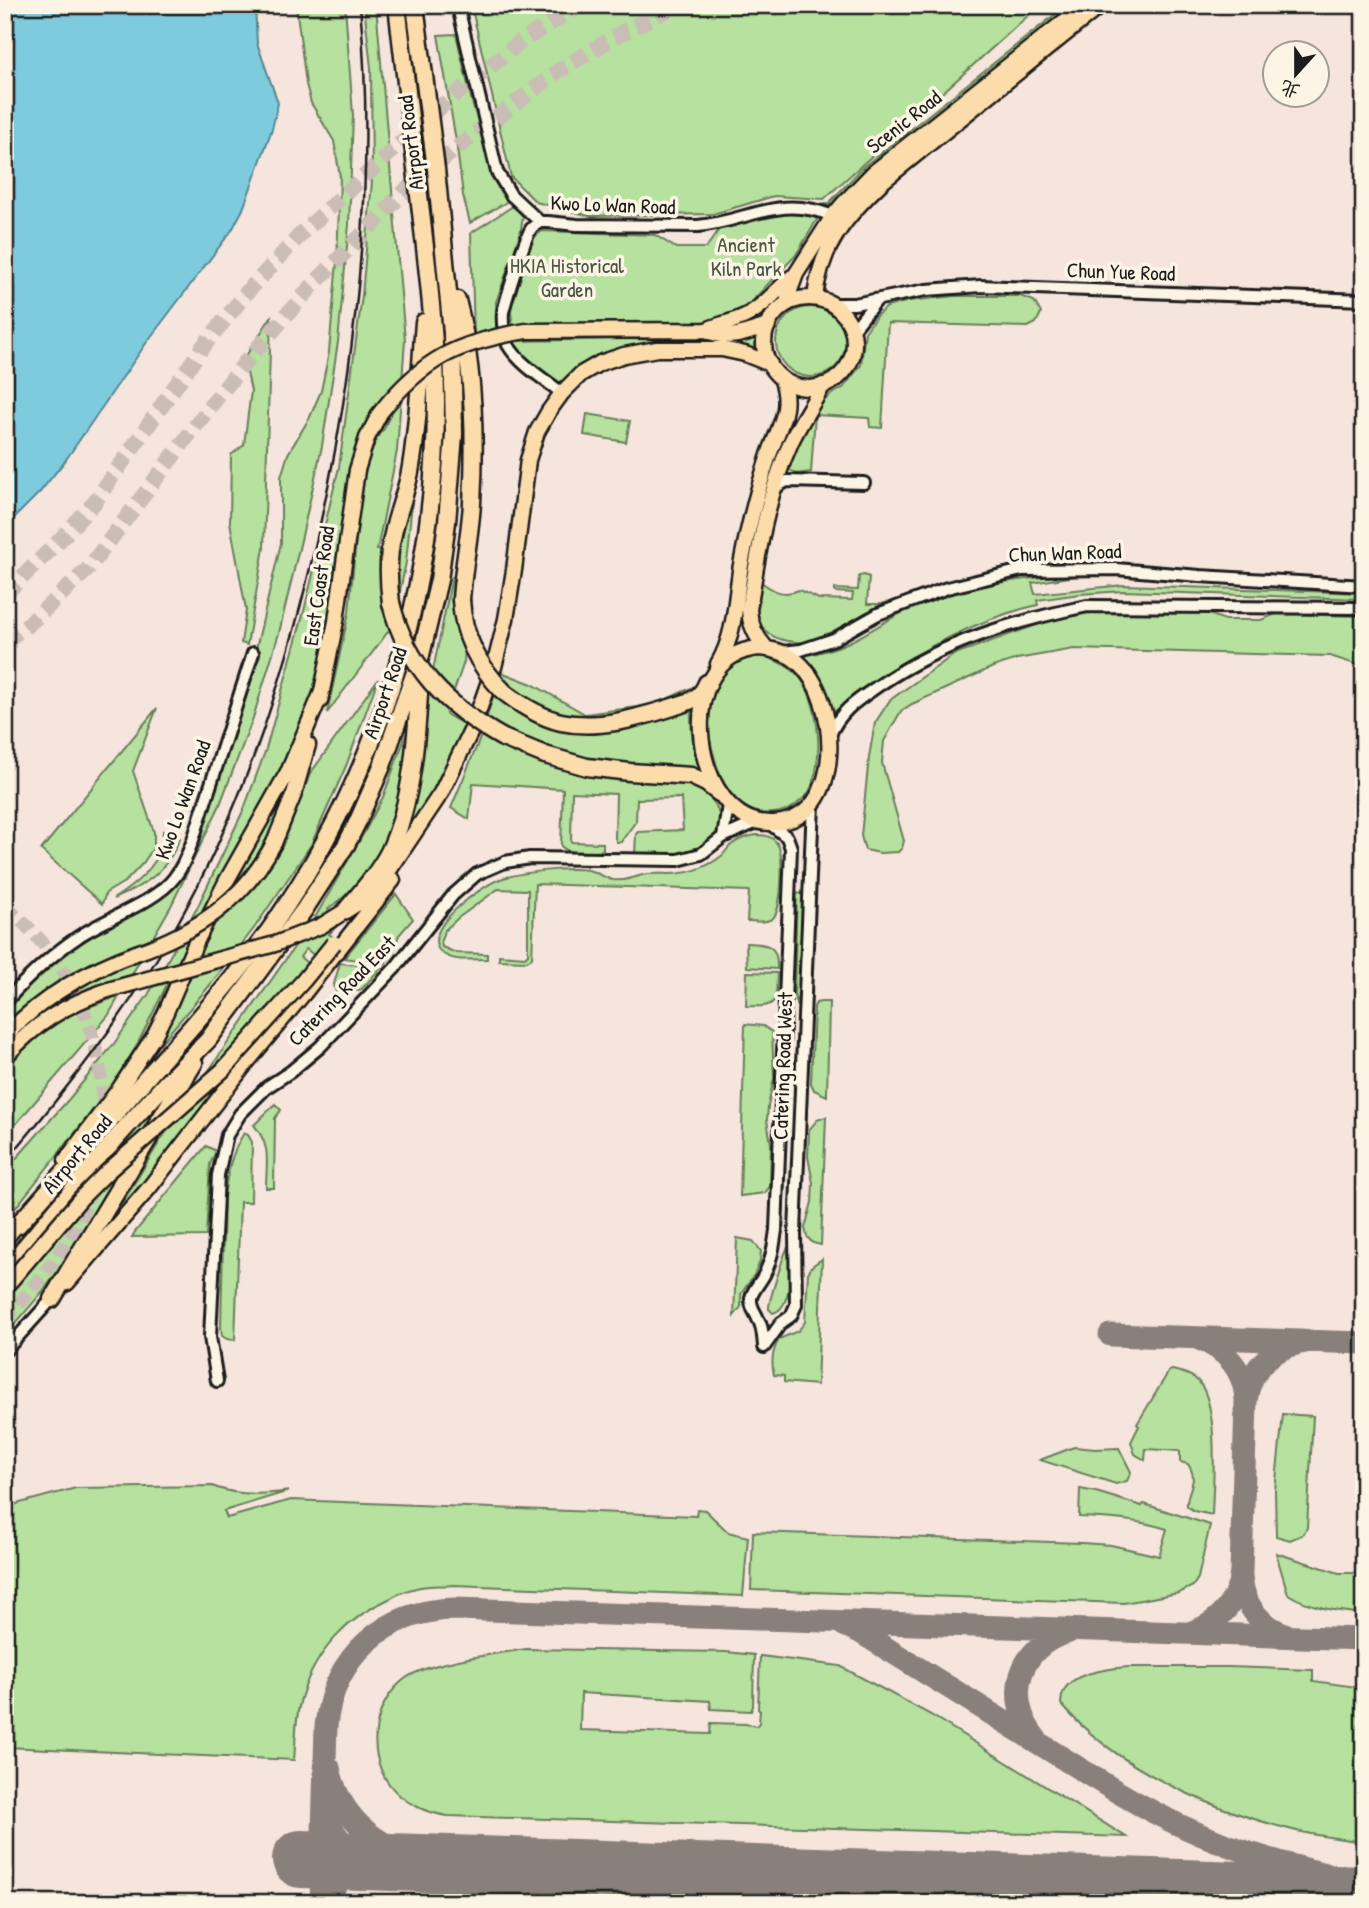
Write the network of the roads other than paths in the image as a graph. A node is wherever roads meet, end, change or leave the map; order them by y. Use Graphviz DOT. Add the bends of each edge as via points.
graph roads {
  1 [pos="397,5"];
  2 [pos="415,5"];
  3 [pos="1085,5"];
  4 [pos="1101,5"];
  5 [pos="458,7"];
  6 [pos="833,216"];
  7 [pos="540,222"];
  8 [pos="444,251"];
  9 [pos="796,274"];
  10 [pos="428,278"];
  11 [pos="815,298"];
  12 [pos="877,300"];
  13 [pos="1364,300"];
  14 [pos="788,303"];
  15 [pos="833,304"];
  16 [pos="768,326"];
  17 [pos="706,330"];
  18 [pos="853,330"];
  19 [pos="770,364"];
  20 [pos="781,378"];
  21 [pos="824,385"];
  22 [pos="562,393"];
  23 [pos="783,476"];
  24 [pos="864,483"];
  25 [pos="1364,586"];
  26 [pos="1364,608"];
  27 [pos="766,648"];
  28 [pos="782,652"];
  29 [pos="253,653"];
  30 [pos="421,655"];
  31 [pos="710,679"];
  32 [pos="321,694"];
  33 [pos="828,737"];
  34 [pos="441,793"];
  35 [pos="723,799"];
  36 [pos="813,804"];
  37 [pos="764,823"];
  38 [pos="723,837"];
  39 [pos="363,900"];
  40 [pos="348,909"];
  41 [pos="5,1002"];
  42 [pos="5,1036"];
  43 [pos="208,1040"];
  44 [pos="5,1056"];
  45 [pos="18,1225"];
  46 [pos="5,1239"];
  47 [pos="8,1279"];
  48 [pos="52,1299"];
  49 [pos="759,1319"];
  50 [pos="780,1323"];
  51 [pos="5,1351"];
  52 [pos="217,1381"];
  1 -- 10 [label="highway, Airport Road"];
  2 -- 8 [label="highway, Airport Road"];
  3 -- 6 [label="main road, Scenic Road" via="873,173"];
  4 -- 11 [label="main road, Scenic Road" via="858,205 831,243 817,277"];
  5 -- 7 [label="street, Kwo Lo Wan Road" via="497,172 511,195"];
  6 -- 7 [label="street, Kwo Lo Wan Road" via="782,207 698,226"];
  6 -- 9 [label="main road, Scenic Road"];
  7 -- 22 [label="street" via="527,236 503,325 508,345 517,356"];
  8 -- 30 [label="highway, Airport Road" via="452,333 454,434 446,534"];
  8 -- 31 [label="highway, bridge" via="465,330 472,390 472,506 461,600 472,648 484,669 522,705 569,723 640,716 686,702 699,695"];
  9 -- 14 [label="main road, Scenic Road"];
  9 -- 17 [label="main road" via="747,316"];
  10 -- 35 [label="highway, bridge" via="412,457 389,555 391,603 405,644 428,680 461,711 503,738 587,766 691,776"];
  10 -- 45 [label="highway, Airport Road" via="436,402 428,528 403,648 364,761 320,850 265,936"];
  11 -- 14 [label="main road"];
  11 -- 15 [label="main road"];
  12 -- 13 [label="street, Chun Yue Road" via="981,286"];
  12 -- 15 [label="street, Chun Yue Road"];
  12 -- 18 [label="street"];
  14 -- 16 [label="main road, Scenic Road"];
  15 -- 18 [label="main road"];
  16 -- 17 [label="main road, East Coast Road" via="725,337"];
  16 -- 19 [label="main road" via="764,345"];
  17 -- 32 [label="main road, East Coast Road, bridge" via="526,331 477,341 440,357 408,380 380,413 357,470"];
  18 -- 21 [label="main road" via="855,344 847,368"];
  19 -- 20 [label="main road"];
  19 -- 22 [label="main road" via="722,349 657,349 600,363"];
  20 -- 21 [label="main road" via="803,387"];
  20 -- 31 [label="main road" via="786,406 751,515 733,627"];
  21 -- 23 [label="main road" via="802,421"];
  22 -- 34 [label="main road" via="537,432 528,460 509,602 494,667 473,727"];
  23 -- 24 [label="street"];
  23 -- 27 [label="main road" via="771,494 749,611 755,634"];
  25 -- 28 [label="street, Chun Wan Road" via="1116,569 1022,570 947,588 878,614 834,639"];
  26 -- 33 [label="street" via="1087,606 1047,614 923,658 842,713"];
  27 -- 28 [label="main road"];
  27 -- 31 [label="main road" via="736,653"];
  28 -- 33 [label="main road" via="798,662 814,683"];
  29 -- 41 [label="street, Kwo Lo Wan Road" via="193,840 178,873 154,895 62,949"];
  30 -- 40 [label="highway" via="416,731 400,821 383,863"];
  30 -- 43 [label="highway, Airport Road" via="382,766 346,845"];
  31 -- 35 [label="main road" via="702,707 704,747"];
  32 -- 42 [label="main road, East Coast Road, bridge" via="294,794 274,843 247,884 211,916 181,934 67,985"];
  32 -- 45 [label="main road" via="289,770 227,880 154,1036"];
  33 -- 36 [label="main road" via="827,778"];
  34 -- 39 [label="main road" via="388,872"];
  34 -- 48 [label="main road" via="434,816 388,887 149,1188"];
  35 -- 37 [label="main road" via="744,817"];
  35 -- 38 [label="street"];
  36 -- 37 [label="main road" via="791,820"];
  36 -- 50 [label="street, Catering Road West" via="795,1230 796,1305 791,1316"];
  37 -- 38 [label="street, Catering Road East"];
  37 -- 49 [label="street, Catering Road West" via="787,838 791,848 776,1230 765,1275 752,1293"];
  38 -- 52 [label="street, Catering Road East" via="701,854 678,859 530,858 477,874 453,895 395,968 320,1046 240,1114 227,1135 218,1175 210,1337"];
  39 -- 40 [label="main road"];
  39 -- 47 [label="main road, bridge" via="290,997 223,1070 107,1172"];
  40 -- 44 [label="main road, bridge" via="321,926 275,944 82,999 30,1032"];
  43 -- 47 [label="highway, Airport Road" via="118,1136"];
  43 -- 48 [label="highway"];
  45 -- 46 [label="main road, Airport Road"];
  48 -- 51 [label="street"];
  49 -- 50 [label="street"];
  49 -- 50 [label="street, Catering Road West" via="764,1350"];
}
